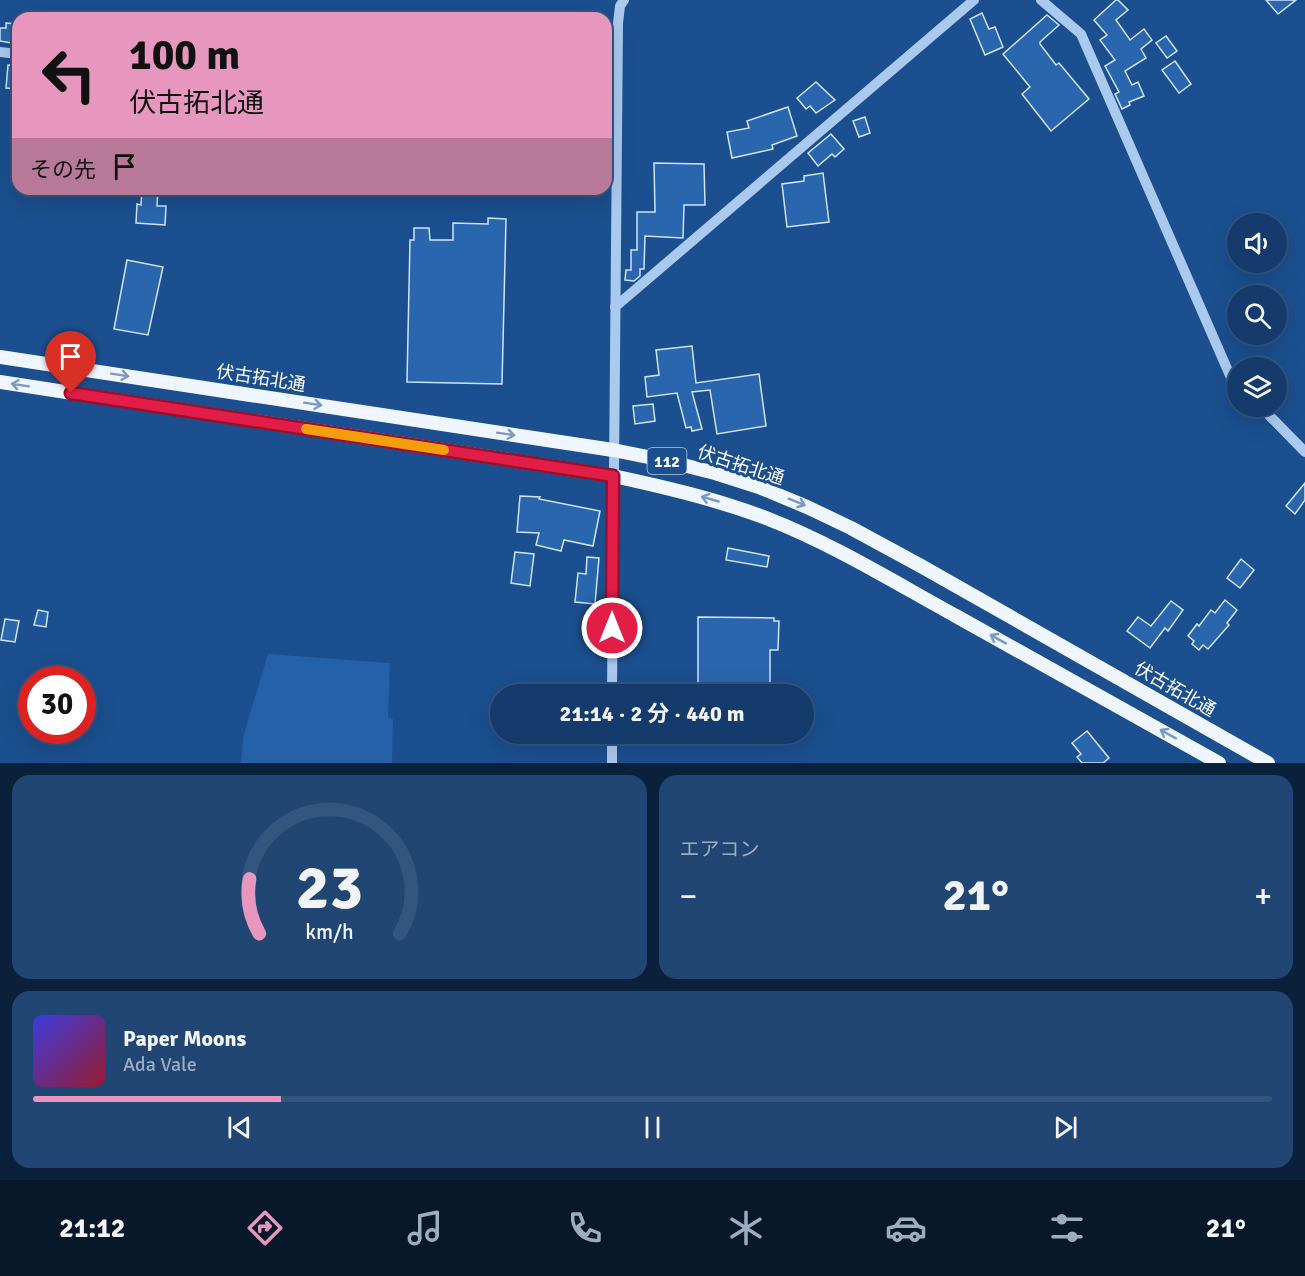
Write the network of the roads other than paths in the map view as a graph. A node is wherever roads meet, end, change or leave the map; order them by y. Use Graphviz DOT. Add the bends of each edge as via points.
graph roads {
  1 [pos="624,0"];
  2 [pos="974,0"];
  3 [pos="1041,0"];
  4 [pos="615,307"];
  5 [pos="0,357"];
  6 [pos="1227,369"];
  7 [pos="0,382"];
  8 [pos="1271,417"];
  9 [pos="614,450"];
  10 [pos="1305,452"];
  11 [pos="613,476"];
  12 [pos="612,684"];
  13 [pos="612,744"];
  14 [pos="612,763"];
  15 [pos="1219,763"];
  16 [pos="1268,763"];
  1 -- 4 [label="street" via="618,23"];
  2 -- 4 [label="street"];
  3 -- 6 [label="street" via="1081,34"];
  4 -- 9 [label="street"];
  5 -- 9 [label="main road, 伏古拓北通 / 112, one-way"];
  11 -- 7 [label="main road, 112, one-way"];
  8 -- 10 [label="street"];
  9 -- 11 [label="street"];
  9 -- 16 [label="main road, 伏古拓北通 / 112, one-way" via="715,473 807,507 921,566"];
  11 -- 12 [label="street"];
  15 -- 11 [label="main road, 112, one-way" via="811,538 724,504"];
  13 -- 14 [label="street"];
}
